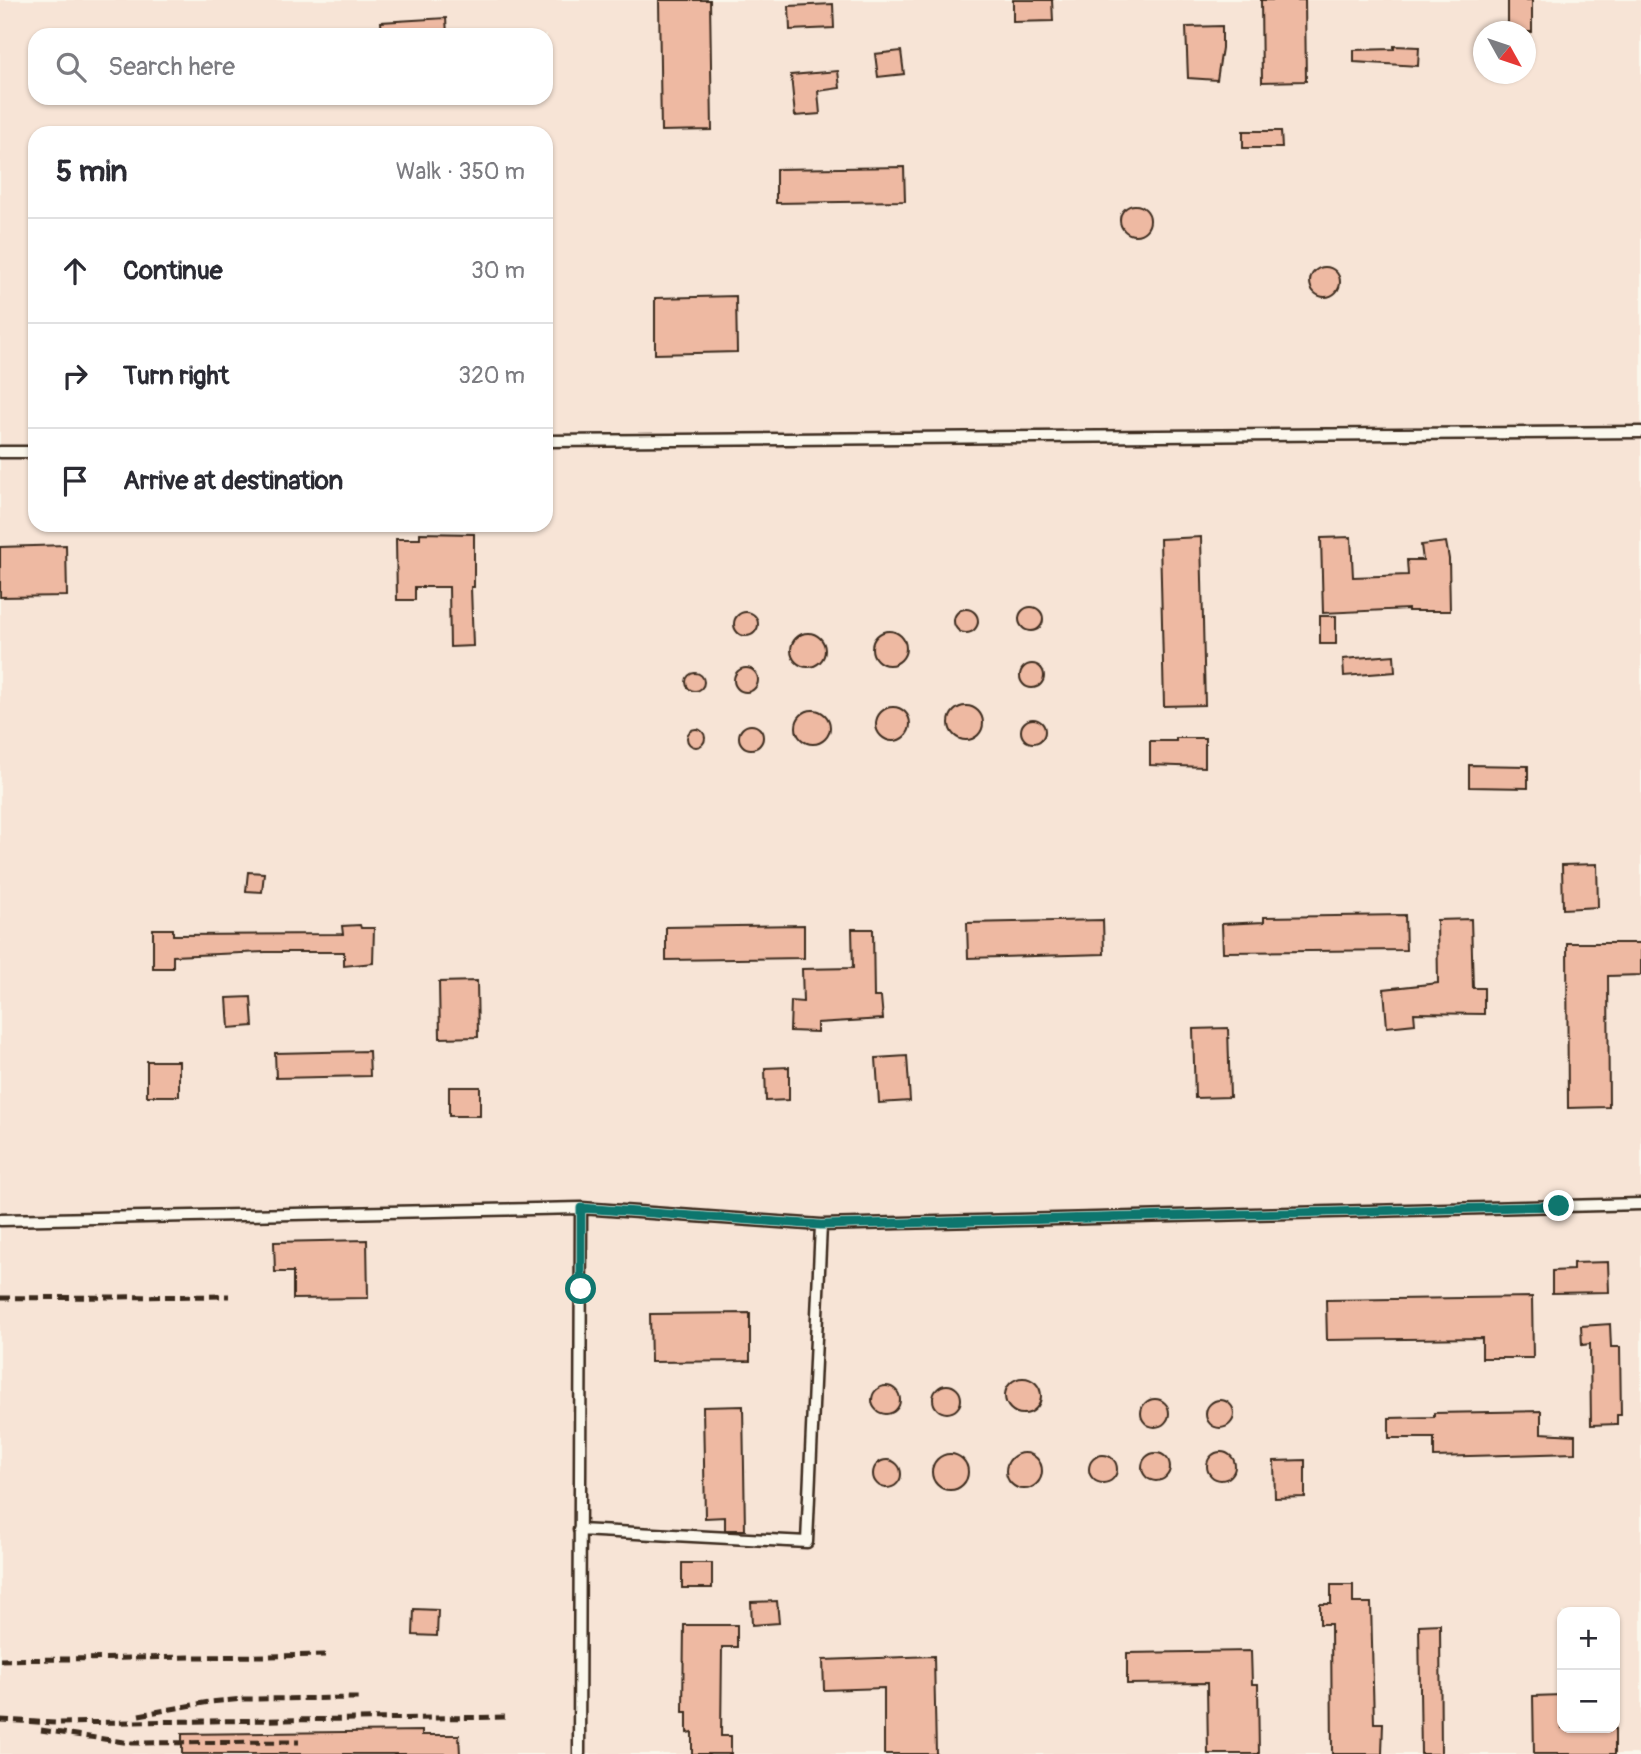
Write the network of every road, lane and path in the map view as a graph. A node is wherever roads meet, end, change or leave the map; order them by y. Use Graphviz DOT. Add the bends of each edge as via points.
graph roads {
  1 [pos="1641,432"];
  2 [pos="553,441"];
  3 [pos="0,452"];
  4 [pos="28,452"];
  5 [pos="1641,1204"];
  6 [pos="581,1208"];
  7 [pos="0,1220"];
  8 [pos="821,1225"];
  9 [pos="579,1530"];
  10 [pos="579,1754"];
  1 -- 2 [label="lane"];
  3 -- 4 [label="lane"];
  5 -- 8 [label="lane"];
  6 -- 7 [label="lane"];
  6 -- 8 [label="lane"];
  6 -- 9 [label="lane"];
  8 -- 9 [label="lane" via="807,1542"];
  9 -- 10 [label="lane"];
}
